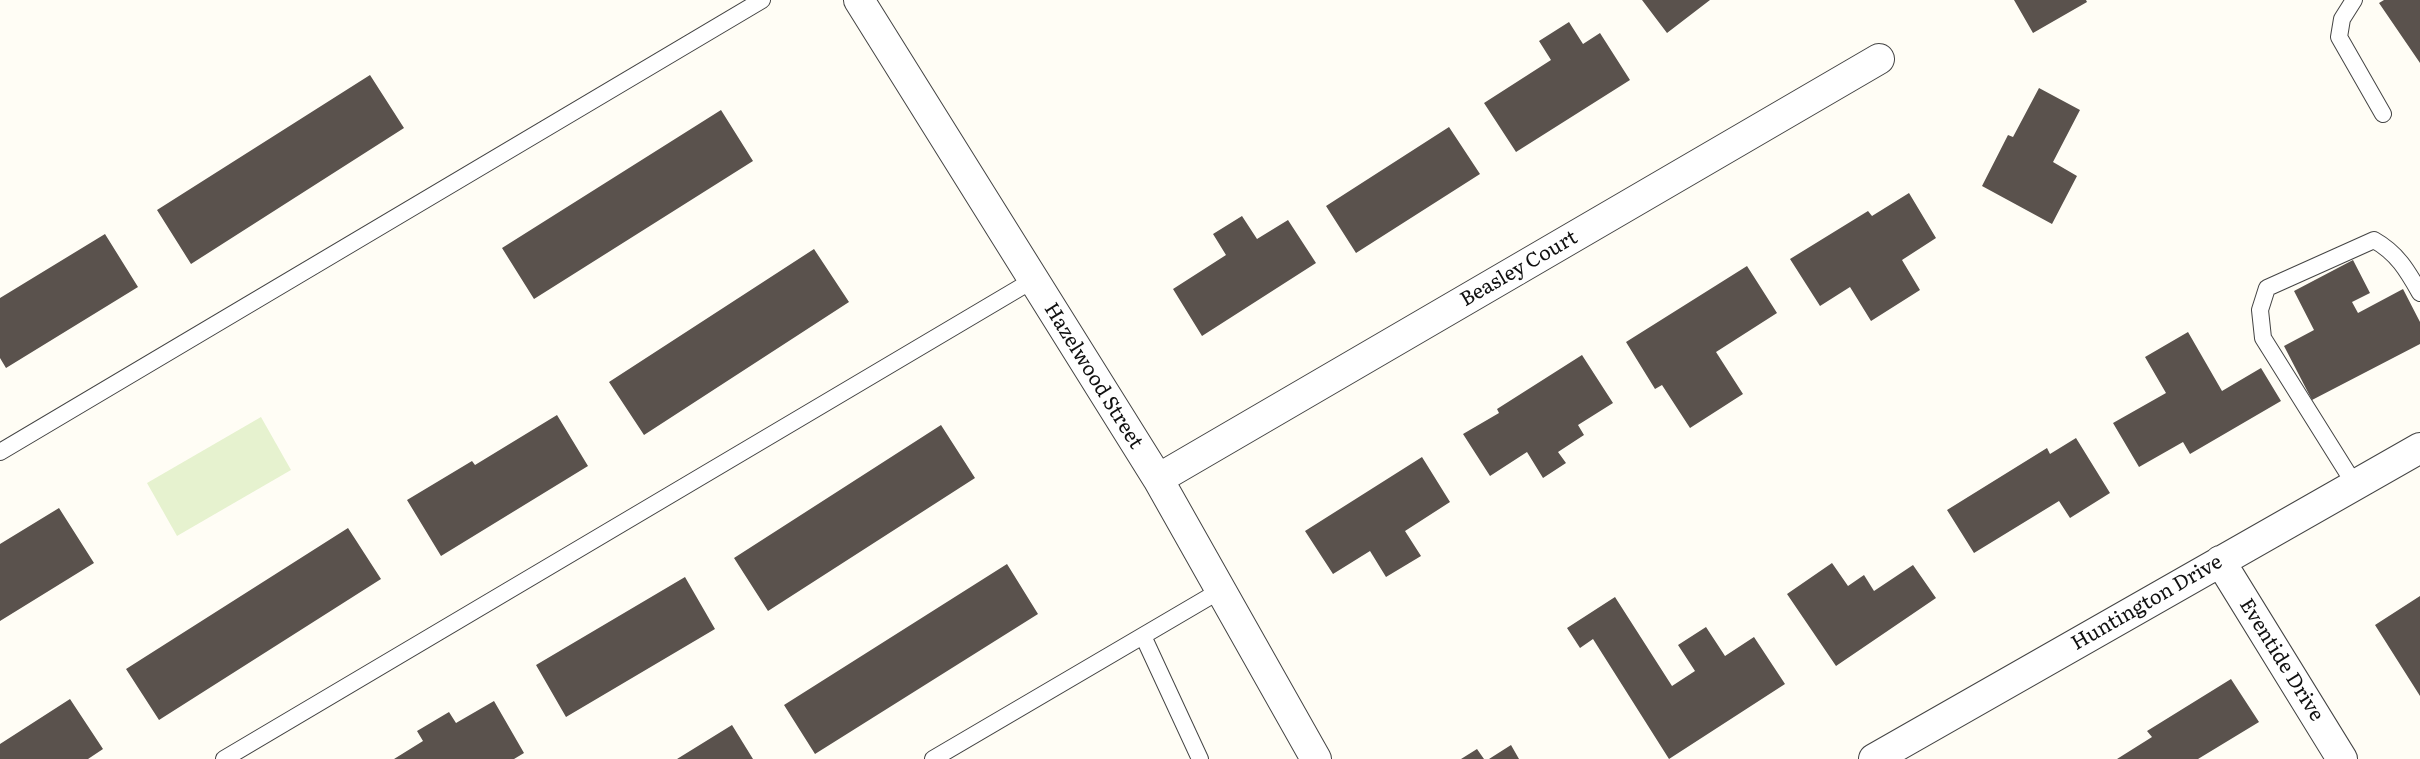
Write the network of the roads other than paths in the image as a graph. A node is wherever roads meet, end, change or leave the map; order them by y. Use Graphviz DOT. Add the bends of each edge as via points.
graph roads {
  1 [pos="762,0"];
  2 [pos="859,0"];
  3 [pos="2354,0"];
  4 [pos="1879,59"];
  5 [pos="2383,114"];
  6 [pos="1033,280"];
  7 [pos="2420,293"];
  8 [pos="2420,448"];
  9 [pos="0,452"];
  10 [pos="1158,479"];
  11 [pos="2355,485"];
  12 [pos="2220,561"];
  13 [pos="1221,590"];
  14 [pos="1143,636"];
  15 [pos="224,759"];
  16 [pos="933,759"];
  17 [pos="1200,759"];
  18 [pos="1316,759"];
  19 [pos="1874,759"];
  20 [pos="2342,759"];
  1 -- 9 [label="lane"];
  2 -- 6 [label="street, Hazelwood Street"];
  3 -- 5 [label="lane" via="2339,37"];
  4 -- 10 [label="street, Beasley Court"];
  6 -- 10 [label="street, Hazelwood Street"];
  6 -- 15 [label="lane"];
  7 -- 11 [label="lane" via="2406,267 2374,240 2267,288 2260,310 2263,338"];
  8 -- 11 [label="street, Huntington Drive"];
  10 -- 13 [label="street, Hazelwood Street"];
  11 -- 12 [label="street, Huntington Drive"];
  12 -- 19 [label="street, Huntington Drive"];
  12 -- 20 [label="street, Eventide Drive"];
  13 -- 14 [label="lane"];
  13 -- 18 [label="street, Hazelwood Street"];
  14 -- 16 [label="lane"];
  14 -- 17 [label="lane"];
}
